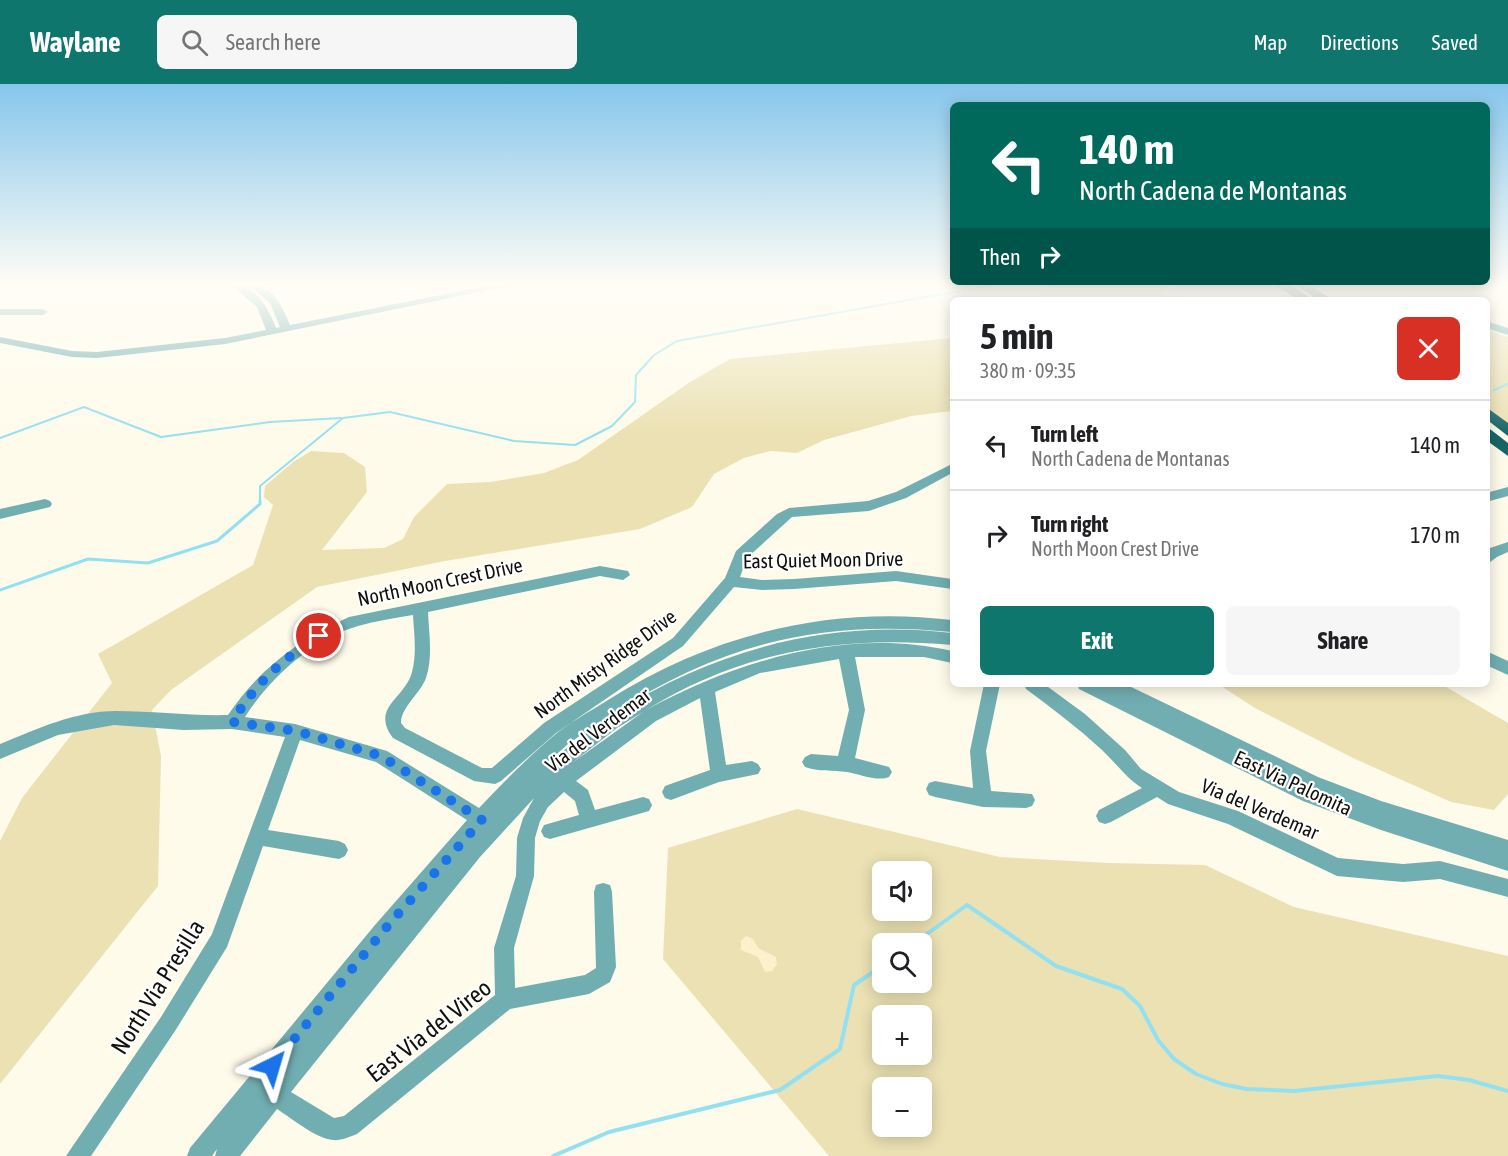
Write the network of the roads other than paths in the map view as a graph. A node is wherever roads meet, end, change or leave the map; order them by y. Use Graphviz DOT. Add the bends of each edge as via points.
graph roads {
  1 [pos="252,334"];
  2 [pos="0,340"];
  3 [pos="1490,415"];
  4 [pos="1508,431"];
  5 [pos="1490,435"];
  6 [pos="1508,451"];
  7 [pos="950,469"];
  8 [pos="1508,491"];
  9 [pos="1490,497"];
  10 [pos="45,504"];
  11 [pos="0,514"];
  12 [pos="1508,547"];
  13 [pos="1490,555"];
  14 [pos="623,575"];
  15 [pos="730,580"];
  16 [pos="950,584"];
  17 [pos="420,610"];
  18 [pos="950,626"];
  19 [pos="950,639"];
  20 [pos="846,652"];
  21 [pos="950,657"];
  22 [pos="1490,659"];
  23 [pos="1508,669"];
  24 [pos="991,687"];
  25 [pos="1037,687"];
  26 [pos="1091,687"];
  27 [pos="1116,687"];
  28 [pos="707,690"];
  29 [pos="232,722"];
  30 [pos="296,731"];
  31 [pos="0,752"];
  32 [pos="811,762"];
  33 [pos="845,764"];
  34 [pos="752,769"];
  35 [pos="883,772"];
  36 [pos="719,774"];
  37 [pos="564,782"];
  38 [pos="1156,788"];
  39 [pos="935,789"];
  40 [pos="671,792"];
  41 [pos="983,799"];
  42 [pos="1026,800"];
  43 [pos="643,805"];
  44 [pos="1105,816"];
  45 [pos="590,820"];
  46 [pos="488,823"];
  47 [pos="550,831"];
  48 [pos="257,837"];
  49 [pos="1508,849"];
  50 [pos="339,850"];
  51 [pos="1508,862"];
  52 [pos="1508,888"];
  53 [pos="603,892"];
  54 [pos="505,1000"];
  55 [pos="267,1088"];
  56 [pos="77,1156"];
  57 [pos="198,1156"];
  58 [pos="226,1156"];
  1 -- 2 [label="street" via="216,343 97,355"];
  3 -- 4 [label="main road"];
  5 -- 6 [label="main road"];
  7 -- 15 [label="street, North Misty Ridge Drive" via="901,495 869,506 789,513 741,555"];
  8 -- 9 [label="street"];
  10 -- 11 [label="street"];
  12 -- 13 [label="street"];
  14 -- 17 [label="street, North Moon Crest Drive" via="600,571"];
  15 -- 16 [label="street, East Quiet Moon Drive" via="762,585 896,576"];
  15 -- 17 [label="street, North Misty Ridge Drive" via="678,642 550,728 499,774 486,777 388,727 413,688 423,663"];
  17 -- 29 [label="street, North Moon Crest Drive" via="354,621 319,636 272,669"];
  18 -- 46 [label="street" via="918,621 816,625 776,633 686,662 626,695 558,742"];
  19 -- 46 [label="street" via="886,634 819,639 782,645 694,675 636,707 570,754"];
  20 -- 21 [label="street, Via del Verdemar" via="924,651"];
  20 -- 28 [label="street, Via del Verdemar" via="758,667"];
  20 -- 33 [label="street" via="857,710"];
  22 -- 23 [label="street"];
  24 -- 41 [label="street" via="978,752"];
  25 -- 38 [label="street, Via del Verdemar" via="1058,701 1135,774"];
  26 -- 51 [label="street, East Via Palomita" via="1309,795"];
  27 -- 49 [label="street, East Via Palomita" via="1312,783"];
  28 -- 36 [label="street"];
  28 -- 37 [label="street, Via del Verdemar" via="650,716"];
  29 -- 30 [label="street"];
  29 -- 31 [label="street" via="114,718 56,728"];
  30 -- 46 [label="street" via="381,756"];
  30 -- 48 [label="street, North Via Presilla"];
  32 -- 33 [label="street"];
  33 -- 35 [label="street"];
  34 -- 36 [label="street"];
  36 -- 40 [label="street"];
  37 -- 45 [label="street" via="582,796"];
  37 -- 54 [label="street, Via del Verdemar" via="542,801 526,838 525,876 504,948"];
  38 -- 44 [label="street"];
  38 -- 52 [label="street, Via del Verdemar" via="1232,817 1336,867 1403,873 1440,870"];
  39 -- 41 [label="street"];
  41 -- 42 [label="street"];
  43 -- 45 [label="street"];
  45 -- 47 [label="street"];
  46 -- 55 [label="street"];
  48 -- 50 [label="street"];
  48 -- 56 [label="street, North Via Presilla" via="220,940 168,1024"];
  53 -- 54 [label="street, East Via del Vireo" via="603,975 589,984"];
  54 -- 55 [label="street, East Via del Vireo" via="349,1126 333,1129"];
  55 -- 57 [label="street"];
  55 -- 58 [label="street"];
}
